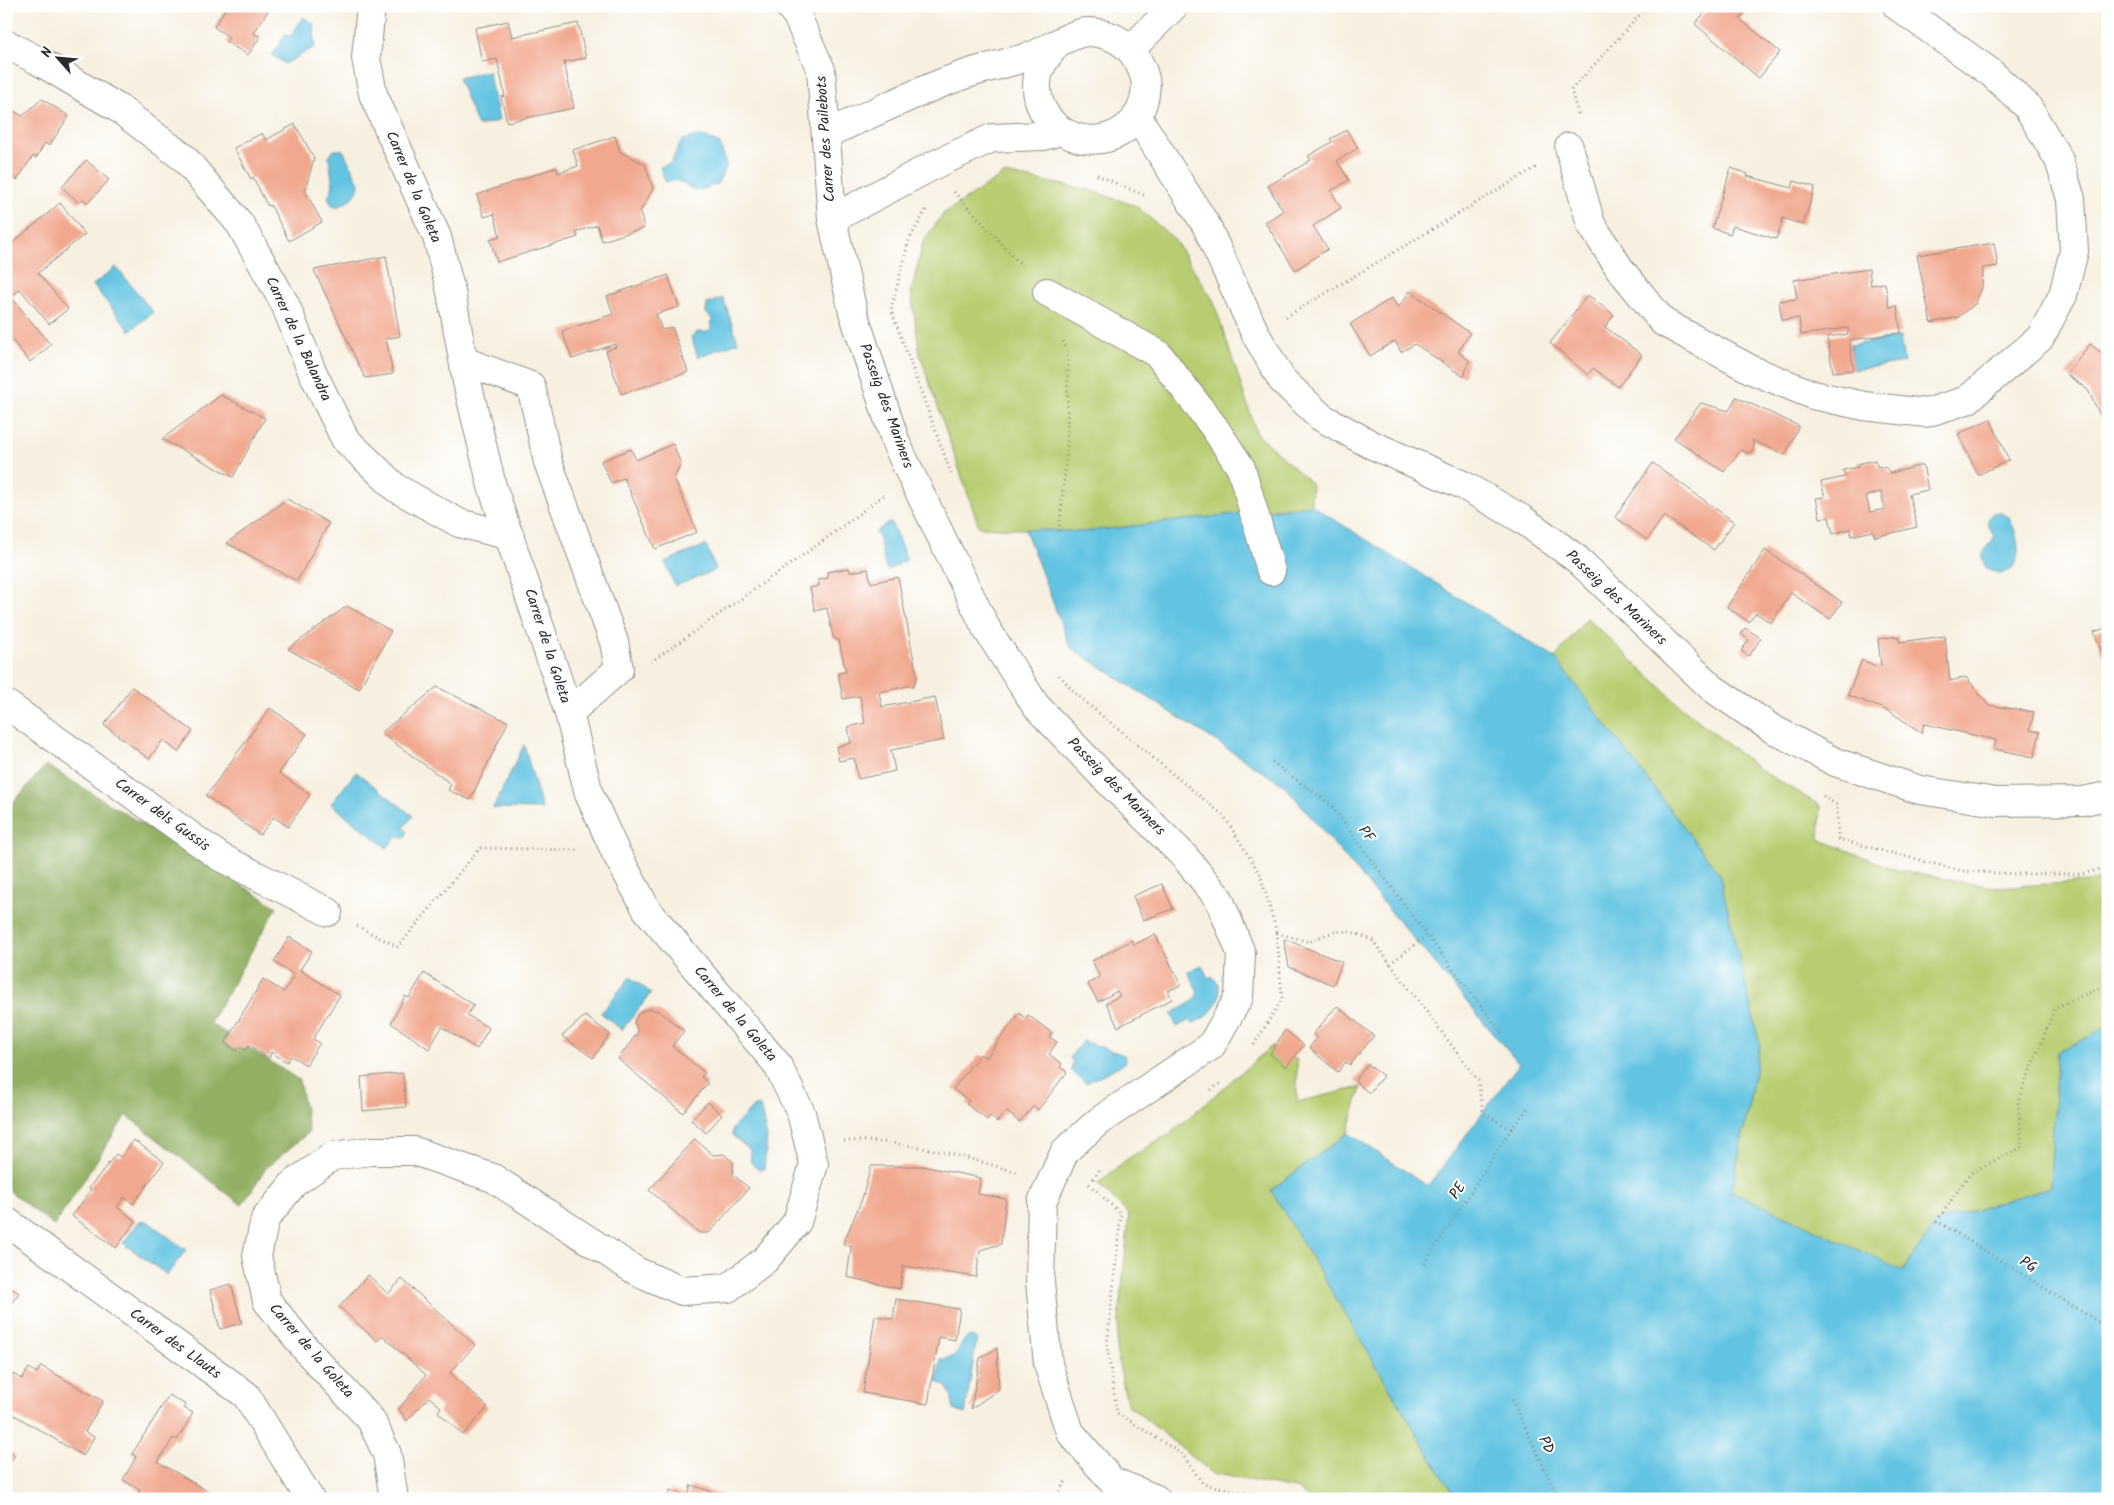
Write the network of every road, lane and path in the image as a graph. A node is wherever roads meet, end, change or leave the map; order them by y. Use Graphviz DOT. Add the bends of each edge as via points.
graph roads {
  1 [pos="371,6"];
  2 [pos="789,6"];
  3 [pos="1174,6"];
  4 [pos="1648,6"];
  5 [pos="1896,6"];
  6 [pos="6,44"];
  7 [pos="1055,46"];
  8 [pos="1131,49"];
  9 [pos="1137,116"];
  10 [pos="1060,131"];
  11 [pos="826,134"];
  12 [pos="1569,147"];
  13 [pos="946,193"];
  14 [pos="928,206"];
  15 [pos="832,219"];
  16 [pos="1046,292"];
  17 [pos="1256,334"];
  18 [pos="464,361"];
  19 [pos="911,475"];
  20 [pos="953,477"];
  21 [pos="1059,531"];
  22 [pos="510,536"];
  23 [pos="1271,572"];
  24 [pos="620,669"];
  25 [pos="1058,674"];
  26 [pos="6,704"];
  27 [pos="569,713"];
  28 [pos="1272,762"];
  29 [pos="2108,796"];
  30 [pos="615,851"];
  31 [pos="328,912"];
  32 [pos="1277,933"];
  33 [pos="1427,935"];
  34 [pos="1390,964"];
  35 [pos="2108,984"];
  36 [pos="1504,1036"];
  37 [pos="1248,1052"];
  38 [pos="1225,1079"];
  39 [pos="1203,1095"];
  40 [pos="1528,1108"];
  41 [pos="1511,1129"];
  42 [pos="808,1142"];
  43 [pos="1104,1164"];
  44 [pos="1050,1183"];
  45 [pos="6,1221"];
  46 [pos="1424,1265"];
  47 [pos="2108,1328"];
  48 [pos="1512,1400"];
  49 [pos="310,1499"];
  50 [pos="394,1499"];
  51 [pos="1156,1499"];
  52 [pos="1279,1499"];
  53 [pos="1559,1499"];
  1 -- 18 [label="street, Carrer de la Goleta" via="366,58 373,94 437,237"];
  2 -- 11 [label="street, Carrer des Pailebots" via="797,16 821,70"];
  3 -- 8 [label="street"];
  4 -- 12 [label="path" via="1571,90 1582,127"];
  5 -- 12 [label="street" via="1990,72 2027,106 2059,160 2071,199 2074,251 2063,295 2040,338 1967,400 1926,413 1864,406 1813,395 1752,370 1663,322 1620,269 1591,224"];
  6 -- 22 [label="street, Carrer de la Balandra" via="118,108 184,158 240,224 286,304 311,369 345,439 396,488 460,522"];
  7 -- 8 [label="street" via="1069,37 1088,32 1113,36"];
  7 -- 10 [label="street" via="1043,61 1038,75 1038,94 1050,121"];
  7 -- 11 [label="street" via="958,77"];
  8 -- 9 [label="street" via="1142,65 1146,84"];
  9 -- 10 [label="street" via="1116,135 1100,140 1081,139"];
  9 -- 17 [label="street, Passeig des Mariners" via="1206,224"];
  10 -- 15 [label="street" via="1043,136 992,138"];
  11 -- 15 [label="street, Carrer des Pailebots"];
  12 -- 17 [label="path"];
  13 -- 16 [label="path" via="953,191"];
  14 -- 20 [label="path" via="909,240 891,310"];
  15 -- 19 [label="street, Passeig des Mariners" via="853,312 896,443"];
  16 -- 21 [label="path" via="1068,358 1067,450"];
  16 -- 23 [label="street" via="1158,354 1214,426 1241,468"];
  17 -- 29 [label="street, Passeig des Mariners" via="1282,380 1321,417 1370,444 1464,485 1522,519 1577,559 1712,688 1771,728 1835,762 1920,790 1996,802 2083,801"];
  18 -- 22 [label="street, Carrer de la Goleta" via="492,486"];
  18 -- 24 [label="street" via="532,386 548,462 614,642"];
  19 -- 24 [label="path" via="650,663"];
  19 -- 44 [label="street, Passeig des Mariners" via="986,628 1036,706 1208,884 1219,898 1241,953 1240,997 1211,1046 1100,1121 1065,1151"];
  22 -- 27 [label="street, Carrer de la Goleta"];
  24 -- 27 [label="street"];
  25 -- 32 [label="path" via="1078,696 1224,816 1260,874"];
  26 -- 31 [label="street, Carrer dels Gussis" via="220,857"];
  27 -- 30 [label="street, Carrer de la Goleta" via="589,794"];
  28 -- 33 [label="path, PF" via="1330,804"];
  30 -- 31 [label="path" via="480,848 398,947"];
  30 -- 42 [label="street, Carrer de la Goleta" via="648,910 777,1064 801,1113"];
  32 -- 34 [label="path" via="1309,942 1330,932 1355,932 1373,941"];
  32 -- 37 [label="path" via="1282,999"];
  33 -- 34 [label="path"];
  33 -- 36 [label="path, PF"];
  34 -- 41 [label="path" via="1478,1080 1483,1113"];
  35 -- 47 [label="path, PG" via="2055,1008 2018,1101 2022,1147 1970,1172 1937,1221"];
  38 -- 39 [label="path"];
  40 -- 41 [label="path, PE"];
  41 -- 46 [label="path, PE"];
  42 -- 44 [label="path" via="870,1140 959,1154"];
  42 -- 50 [label="street, Carrer de la Goleta" via="814,1164 798,1222 765,1260 728,1288 682,1291 636,1271 493,1178 414,1151 371,1151 333,1156 294,1183 265,1219 257,1256 267,1301 371,1420 387,1454"];
  43 -- 52 [label="path" via="1088,1184 1121,1214 1108,1346 1117,1413 1182,1454 1203,1484"];
  44 -- 51 [label="street, Passeig des Mariners" via="1042,1202 1040,1282 1048,1364 1070,1432 1112,1481"];
  45 -- 49 [label="street, Carrer des Llauts" via="246,1395"];
  48 -- 53 [label="path, PD"];
}
